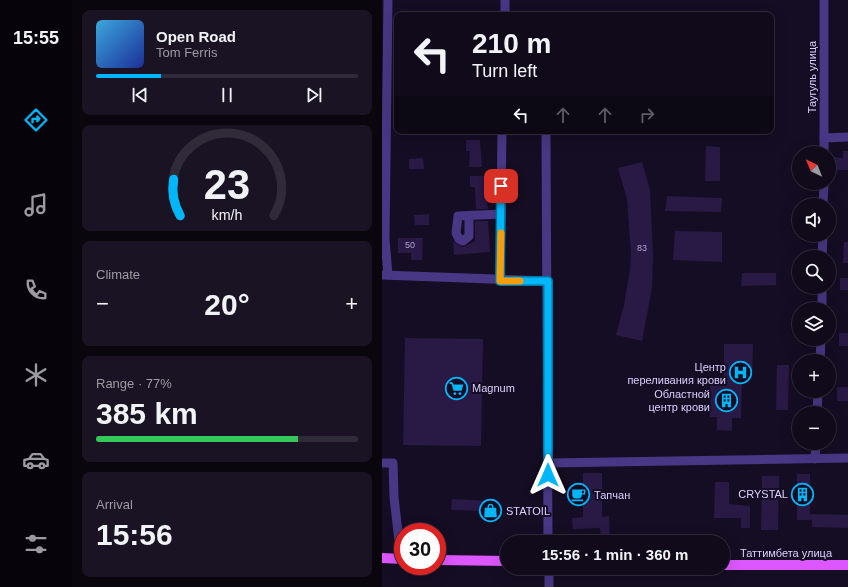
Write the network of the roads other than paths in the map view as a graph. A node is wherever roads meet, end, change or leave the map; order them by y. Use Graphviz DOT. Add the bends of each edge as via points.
graph roads {
  1 [pos="388,0"];
  2 [pos="505,0"];
  3 [pos="824,0"];
  4 [pos="505,12"];
  5 [pos="502,134"];
  6 [pos="546,134"];
  7 [pos="824,138"];
  8 [pos="848,138"];
  9 [pos="824,146"];
  10 [pos="501,214"];
  11 [pos="469,216"];
  12 [pos="385,275"];
  13 [pos="500,281"];
  14 [pos="548,281"];
  15 [pos="816,450"];
  16 [pos="848,458"];
  17 [pos="815,459"];
  18 [pos="548,463"];
  19 [pos="382,464"];
  20 [pos="397,523"];
  21 [pos="548,535"];
  22 [pos="382,558"];
  23 [pos="394,559"];
  24 [pos="446,560"];
  25 [pos="500,561"];
  26 [pos="730,565"];
  27 [pos="848,565"];
  28 [pos="549,575"];
  29 [pos="549,587"];
  1 -- 12 [label="street"];
  2 -- 4 [label="street"];
  3 -- 7 [label="street, Таугуль улица"];
  5 -- 10 [label="street"];
  6 -- 14 [label="street"];
  7 -- 8 [label="street"];
  7 -- 9 [label="street, Таугуль улица"];
  10 -- 11 [label="street"];
  10 -- 13 [label="street"];
  12 -- 13 [label="street"];
  13 -- 14 [label="street"];
  14 -- 18 [label="street"];
  15 -- 17 [label="street"];
  16 -- 17 [label="street"];
  17 -- 18 [label="street"];
  18 -- 21 [label="street"];
  19 -- 20 [label="street" via="393,463"];
  22 -- 23 [label="main road"];
  24 -- 25 [label="main road"];
  26 -- 27 [label="main road, Таттимбета улица"];
  28 -- 29 [label="street"];
}
